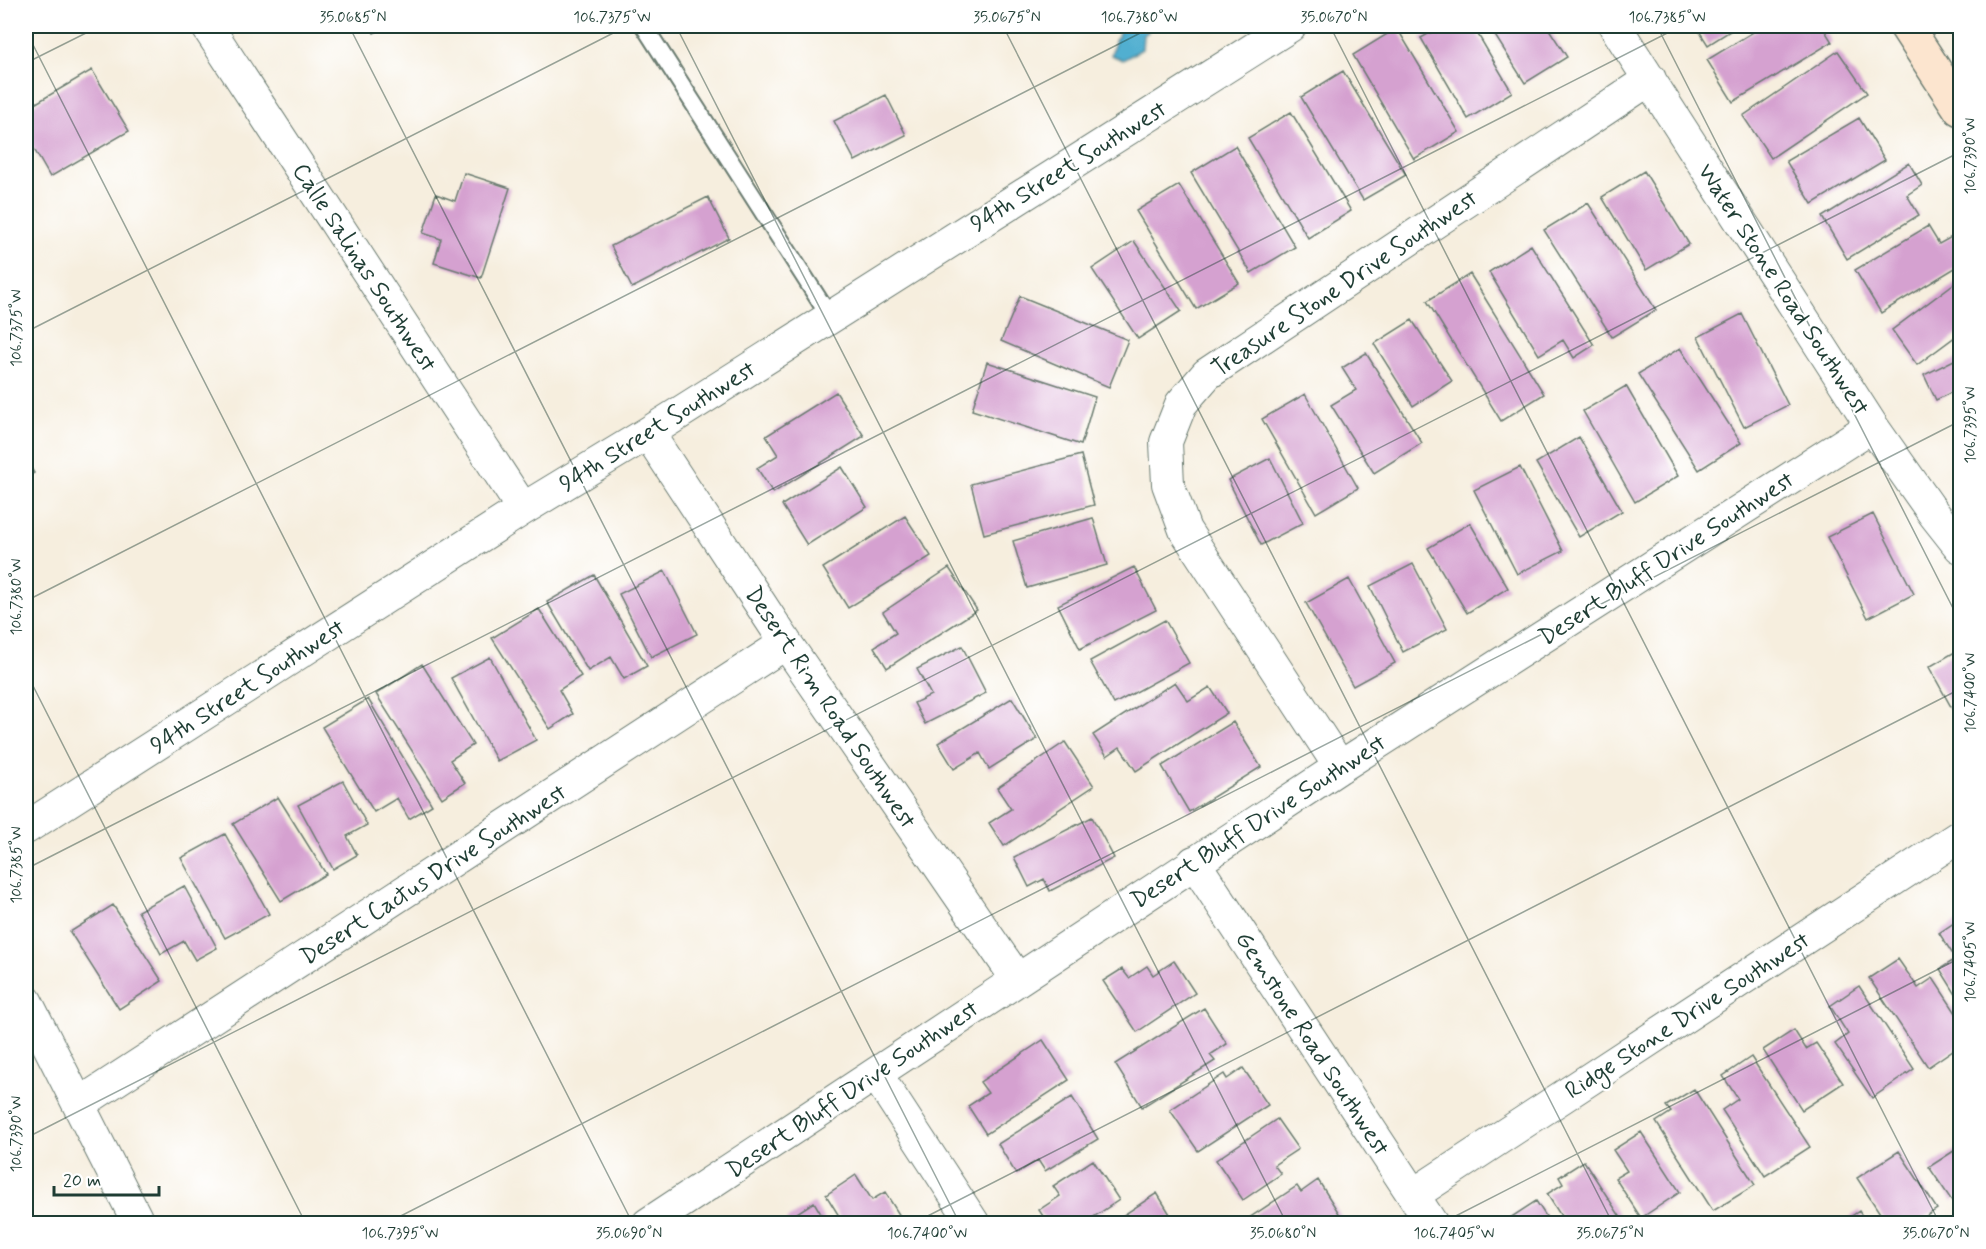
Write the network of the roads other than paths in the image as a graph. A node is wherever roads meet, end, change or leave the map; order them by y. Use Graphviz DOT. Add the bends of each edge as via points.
graph roads {
  1 [pos="207,26"];
  2 [pos="644,26"];
  3 [pos="1290,26"];
  4 [pos="1615,26"];
  5 [pos="1906,26"];
  6 [pos="1650,79"];
  7 [pos="1960,109"];
  8 [pos="830,317"];
  9 [pos="1872,426"];
  10 [pos="648,433"];
  11 [pos="523,509"];
  12 [pos="1960,547"];
  13 [pos="786,643"];
  14 [pos="1340,767"];
  15 [pos="26,828"];
  16 [pos="1960,836"];
  17 [pos="1194,862"];
  18 [pos="1017,979"];
  19 [pos="26,1001"];
  20 [pos="876,1074"];
  21 [pos="79,1104"];
  22 [pos="1413,1195"];
  23 [pos="139,1224"];
  24 [pos="648,1224"];
  25 [pos="974,1224"];
  26 [pos="1432,1224"];
  1 -- 11 [label="street, Calle Salinas Southwest"];
  2 -- 8 [label="lane"];
  3 -- 8 [label="street, 94th Street Southwest"];
  4 -- 6 [label="street, Water Stone Road Southwest"];
  5 -- 7 [label="street"];
  6 -- 9 [label="street, Water Stone Road Southwest"];
  6 -- 14 [label="street, Treasure Stone Drive Southwest" via="1207,374 1181,404 1166,442 1168,484 1185,530"];
  8 -- 10 [label="street, 94th Street Southwest"];
  9 -- 12 [label="street, Water Stone Road Southwest"];
  9 -- 14 [label="street, Desert Bluff Drive Southwest"];
  10 -- 11 [label="street, 94th Street Southwest"];
  10 -- 13 [label="street, Desert Rim Road Southwest"];
  11 -- 15 [label="street, 94th Street Southwest"];
  13 -- 18 [label="street, Desert Rim Road Southwest"];
  13 -- 21 [label="street, Desert Cactus Drive Southwest"];
  14 -- 17 [label="street, Desert Bluff Drive Southwest"];
  16 -- 22 [label="street, Ridge Stone Drive Southwest"];
  17 -- 18 [label="street, Desert Bluff Drive Southwest"];
  17 -- 22 [label="street, Gemstone Road Southwest"];
  18 -- 20 [label="street, Desert Bluff Drive Southwest"];
  19 -- 21 [label="street"];
  20 -- 24 [label="street, Desert Bluff Drive Southwest"];
  20 -- 25 [label="street"];
  21 -- 23 [label="street"];
  22 -- 26 [label="street, Gemstone Road Southwest"];
}
